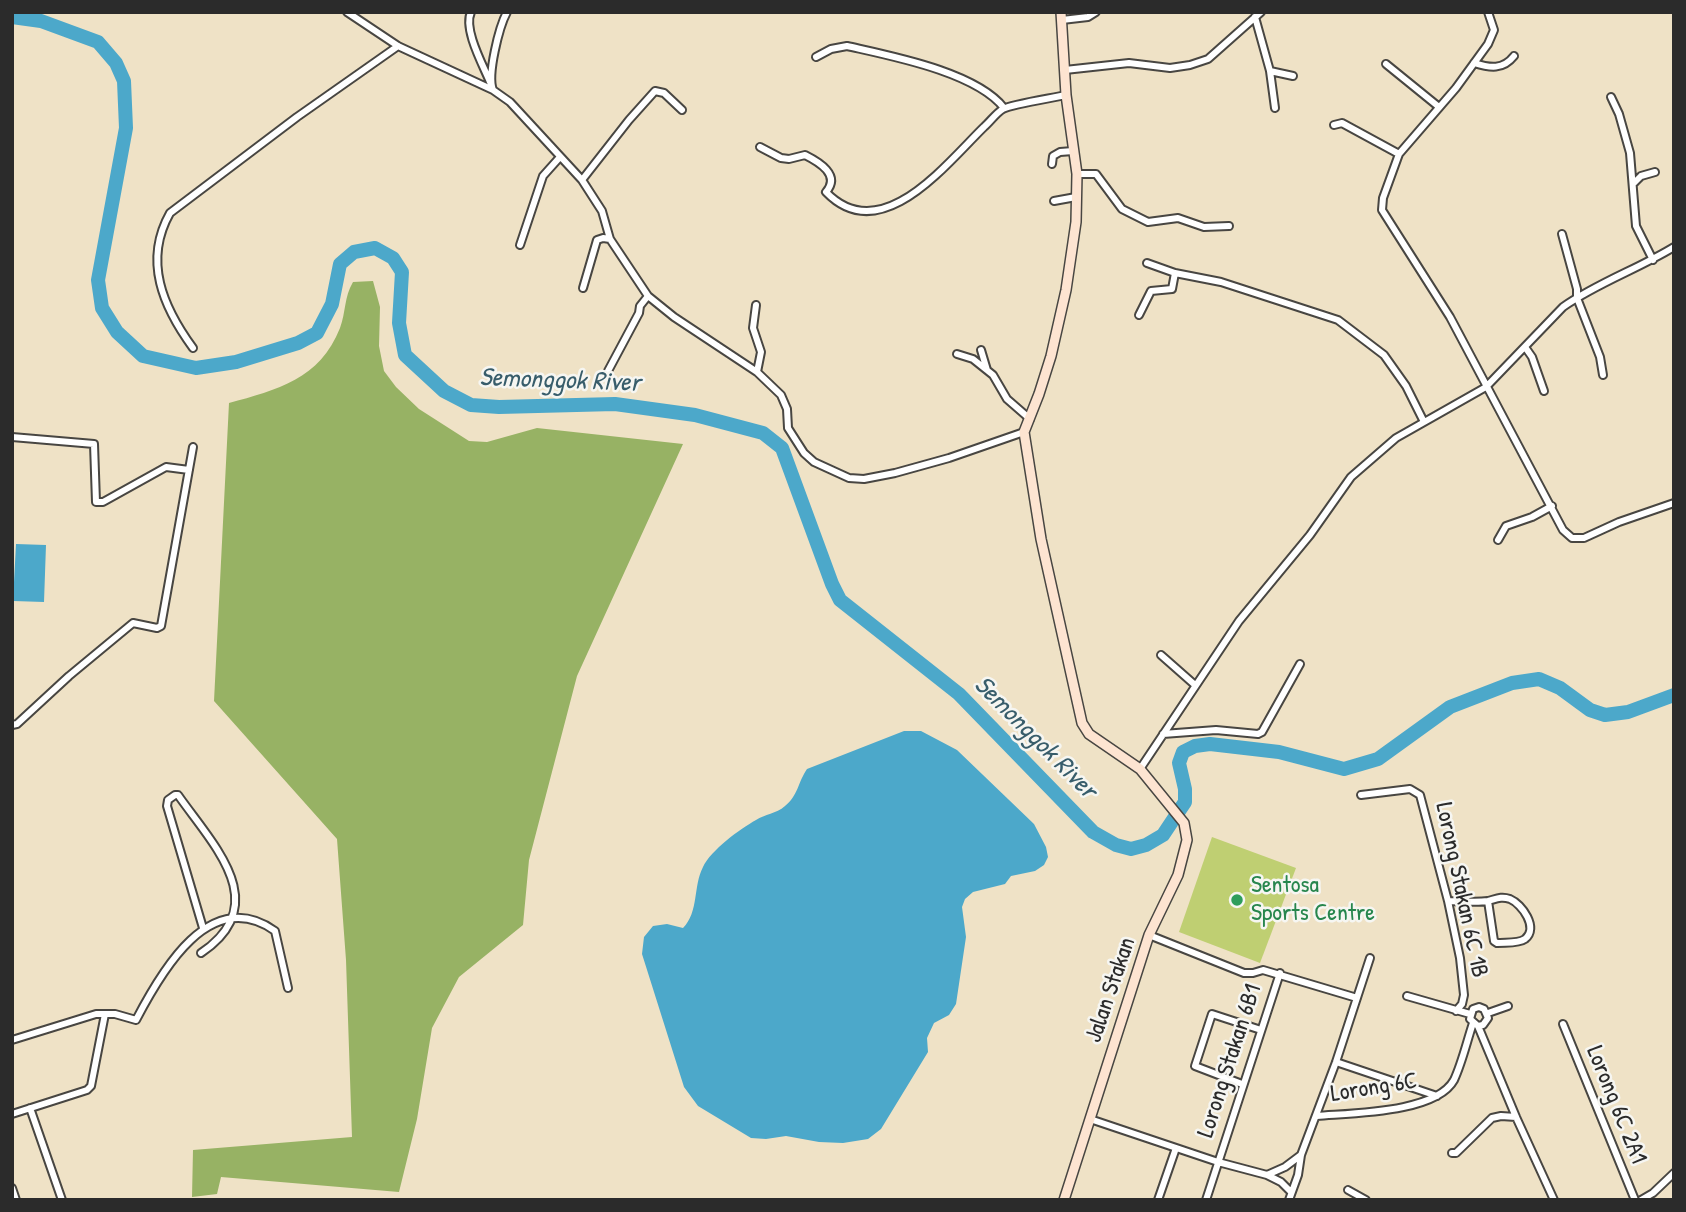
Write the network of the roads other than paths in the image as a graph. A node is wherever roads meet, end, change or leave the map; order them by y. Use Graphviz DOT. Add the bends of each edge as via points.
graph roads {
  1 [pos="347,12"];
  2 [pos="471,12"];
  3 [pos="507,12"];
  4 [pos="1096,12"];
  5 [pos="1488,12"];
  6 [pos="1258,15"];
  7 [pos="1061,16"];
  8 [pos="398,46"];
  9 [pos="1514,56"];
  10 [pos="816,57"];
  11 [pos="1474,63"];
  12 [pos="1386,64"];
  13 [pos="1065,70"];
  14 [pos="1270,71"];
  15 [pos="1293,76"];
  16 [pos="492,87"];
  17 [pos="1066,95"];
  18 [pos="1611,97"];
  19 [pos="1439,107"];
  20 [pos="1004,108"];
  21 [pos="1275,108"];
  22 [pos="682,110"];
  23 [pos="1334,125"];
  24 [pos="760,148"];
  25 [pos="1073,151"];
  26 [pos="1399,154"];
  27 [pos="561,157"];
  28 [pos="1052,164"];
  29 [pos="1655,172"];
  30 [pos="1077,174"];
  31 [pos="582,180"];
  32 [pos="1633,185"];
  33 [pos="1076,197"];
  34 [pos="1054,201"];
  35 [pos="1229,226"];
  36 [pos="1562,234"];
  37 [pos="610,239"];
  38 [pos="520,245"];
  39 [pos="1674,247"];
  40 [pos="1653,260"];
  41 [pos="1147,263"];
  42 [pos="1175,273"];
  43 [pos="583,288"];
  44 [pos="648,296"];
  45 [pos="1577,298"];
  46 [pos="757,305"];
  47 [pos="1139,315"];
  48 [pos="1525,347"];
  49 [pos="193,348"];
  50 [pos="981,350"];
  51 [pos="957,354"];
  52 [pos="987,370"];
  53 [pos="608,371"];
  54 [pos="757,372"];
  55 [pos="1603,375"];
  56 [pos="1486,387"];
  57 [pos="1544,391"];
  58 [pos="1030,419"];
  59 [pos="1424,422"];
  60 [pos="1024,432"];
  61 [pos="12,437"];
  62 [pos="193,447"];
  63 [pos="189,470"];
  64 [pos="1674,503"];
  65 [pos="1552,506"];
  66 [pos="1498,540"];
  67 [pos="1161,655"];
  68 [pos="1300,664"];
  69 [pos="1195,685"];
  70 [pos="12,725"];
  71 [pos="1163,734"];
  72 [pos="1140,769"];
  73 [pos="1361,795"];
  74 [pos="1448,901"];
  75 [pos="1488,901"];
  76 [pos="233,917"];
  77 [pos="203,928"];
  78 [pos="1149,935"];
  79 [pos="201,953"];
  80 [pos="1370,958"];
  81 [pos="1280,973"];
  82 [pos="288,988"];
  83 [pos="1407,996"];
  84 [pos="1357,998"];
  85 [pos="1508,1006"];
  86 [pos="1456,1011"];
  87 [pos="1488,1013"];
  88 [pos="105,1014"];
  89 [pos="1470,1014"];
  90 [pos="1475,1024"];
  91 [pos="1563,1024"];
  92 [pos="1261,1030"];
  93 [pos="12,1040"];
  94 [pos="1336,1062"];
  95 [pos="1242,1083"];
  96 [pos="1438,1096"];
  97 [pos="30,1108"];
  98 [pos="12,1114"];
  99 [pos="1317,1116"];
  100 [pos="1516,1117"];
  101 [pos="1090,1119"];
  102 [pos="1176,1147"];
  103 [pos="1452,1153"];
  104 [pos="1301,1155"];
  105 [pos="1218,1161"];
  106 [pos="1267,1174"];
  107 [pos="1674,1174"];
  108 [pos="12,1188"];
  109 [pos="1348,1189"];
  110 [pos="1291,1192"];
  111 [pos="16,1200"];
  112 [pos="62,1200"];
  113 [pos="1064,1200"];
  114 [pos="1158,1200"];
  115 [pos="1206,1200"];
  116 [pos="1289,1200"];
  117 [pos="1366,1200"];
  118 [pos="1554,1200"];
  119 [pos="1635,1200"];
  120 [pos="1641,1200"];
  1 -- 8 [label="street"];
  2 -- 16 [label="street" via="469,31"];
  3 -- 16 [label="street" via="499,32"];
  4 -- 7 [label="street" via="1088,18"];
  5 -- 11 [label="street" via="1494,30"];
  6 -- 13 [label="street" via="1208,59 1189,65"];
  6 -- 14 [label="street"];
  7 -- 13 [label="main road"];
  8 -- 16 [label="street"];
  8 -- 49 [label="street" via="170,213 161,229 158,274 162,297"];
  9 -- 11 [label="street" via="1495,68"];
  10 -- 20 [label="street" via="847,46 933,69 976,85"];
  11 -- 19 [label="street"];
  12 -- 19 [label="street"];
  13 -- 17 [label="main road"];
  14 -- 15 [label="street"];
  14 -- 21 [label="street"];
  16 -- 27 [label="street"];
  17 -- 20 [label="street"];
  17 -- 25 [label="main road"];
  18 -- 32 [label="street" via="1630,153"];
  19 -- 26 [label="street"];
  20 -- 24 [label="street" via="917,192 892,207 872,211 831,198 826,192 832,178 814,160 805,155 781,158"];
  22 -- 31 [label="street" via="656,91"];
  23 -- 26 [label="street" via="1342,123"];
  25 -- 28 [label="street" via="1056,154"];
  25 -- 30 [label="main road"];
  26 -- 56 [label="street" via="1382,210 1450,317"];
  27 -- 31 [label="street"];
  27 -- 38 [label="street" via="543,176"];
  29 -- 32 [label="street" via="1637,178"];
  30 -- 33 [label="main road"];
  30 -- 35 [label="street" via="1096,174 1122,209 1148,222 1178,218 1204,227"];
  31 -- 37 [label="street" via="602,211"];
  32 -- 40 [label="street" via="1637,231"];
  33 -- 34 [label="street"];
  33 -- 58 [label="main road" via="1066,290"];
  36 -- 45 [label="street"];
  37 -- 43 [label="street" via="597,240"];
  37 -- 44 [label="street"];
  39 -- 40 [label="street"];
  40 -- 45 [label="street"];
  41 -- 42 [label="street"];
  42 -- 47 [label="street" via="1172,289 1151,291"];
  42 -- 59 [label="street" via="1221,282 1338,320 1384,355"];
  44 -- 53 [label="street"];
  44 -- 54 [label="street"];
  45 -- 48 [label="street"];
  45 -- 55 [label="street"];
  46 -- 54 [label="street" via="752,328 761,352"];
  48 -- 56 [label="street"];
  48 -- 57 [label="street"];
  50 -- 52 [label="street"];
  51 -- 52 [label="street"];
  52 -- 58 [label="street" via="1007,400"];
  54 -- 60 [label="street" via="780,395 788,428 804,453 849,478 895,473"];
  56 -- 59 [label="street"];
  56 -- 65 [label="street"];
  58 -- 60 [label="main road"];
  59 -- 69 [label="street" via="1396,438 1351,477 1238,621"];
  60 -- 72 [label="main road, Jalan Stakan" via="1041,539 1082,723 1089,734"];
  61 -- 63 [label="street" via="93,444 96,502 166,467"];
  62 -- 63 [label="street"];
  63 -- 70 [label="street" via="161,626 132,623"];
  64 -- 65 [label="street" via="1584,538 1572,538 1563,530"];
  65 -- 66 [label="street" via="1506,526"];
  67 -- 69 [label="street"];
  68 -- 71 [label="street" via="1262,732"];
  69 -- 71 [label="street"];
  71 -- 72 [label="street"];
  72 -- 78 [label="main road, Jalan Stakan" via="1184,823 1187,840 1178,875"];
  73 -- 74 [label="street, Lorong Stakan 6C 1B" via="1410,789 1420,795"];
  74 -- 75 [label="street"];
  74 -- 86 [label="street, Lorong Stakan 6C 1B" via="1464,995"];
  75 -- 75 [label="street" via="1500,897 1521,906 1531,931 1527,938 1494,941"];
  76 -- 77 [label="street"];
  76 -- 77 [label="street" via="237,900 230,871 178,795 173,795 166,803"];
  76 -- 79 [label="street" via="215,944"];
  76 -- 82 [label="street" via="275,931"];
  77 -- 88 [label="street" via="155,984 136,1020"];
  78 -- 81 [label="street" via="1244,973"];
  78 -- 101 [label="main road, Jalan Stakan"];
  80 -- 84 [label="street"];
  81 -- 84 [label="street"];
  81 -- 92 [label="street, Lorong Stakan 6B1"];
  83 -- 86 [label="street"];
  84 -- 94 [label="street"];
  85 -- 87 [label="street"];
  86 -- 89 [label="street"];
  87 -- 89 [label="street" via="1479,1007"];
  87 -- 90 [label="street" via="1486,1022"];
  88 -- 93 [label="street"];
  88 -- 97 [label="street" via="92,1086"];
  89 -- 90 [label="street"];
  90 -- 96 [label="street, Lorong 6C" via="1454,1079"];
  90 -- 100 [label="street"];
  91 -- 119 [label="street, Lorong 6C 2A1"];
  92 -- 95 [label="street, Lorong Stakan 6B1"];
  92 -- 95 [label="street" via="1212,1014 1195,1066"];
  94 -- 96 [label="street"];
  94 -- 99 [label="street"];
  95 -- 105 [label="street, Lorong Stakan 6B1"];
  96 -- 99 [label="street, Lorong 6C" via="1385,1110"];
  97 -- 98 [label="street"];
  97 -- 112 [label="street"];
  99 -- 104 [label="street"];
  100 -- 103 [label="street" via="1492,1118"];
  100 -- 118 [label="street"];
  101 -- 102 [label="street"];
  101 -- 113 [label="main road, Jalan Stakan"];
  102 -- 105 [label="street"];
  102 -- 114 [label="street"];
  104 -- 106 [label="street"];
  104 -- 110 [label="street"];
  105 -- 106 [label="street"];
  105 -- 115 [label="street, Lorong Stakan 6B1"];
  106 -- 110 [label="street"];
  107 -- 120 [label="street"];
  108 -- 111 [label="street"];
  109 -- 117 [label="street"];
  110 -- 116 [label="street"];
}
